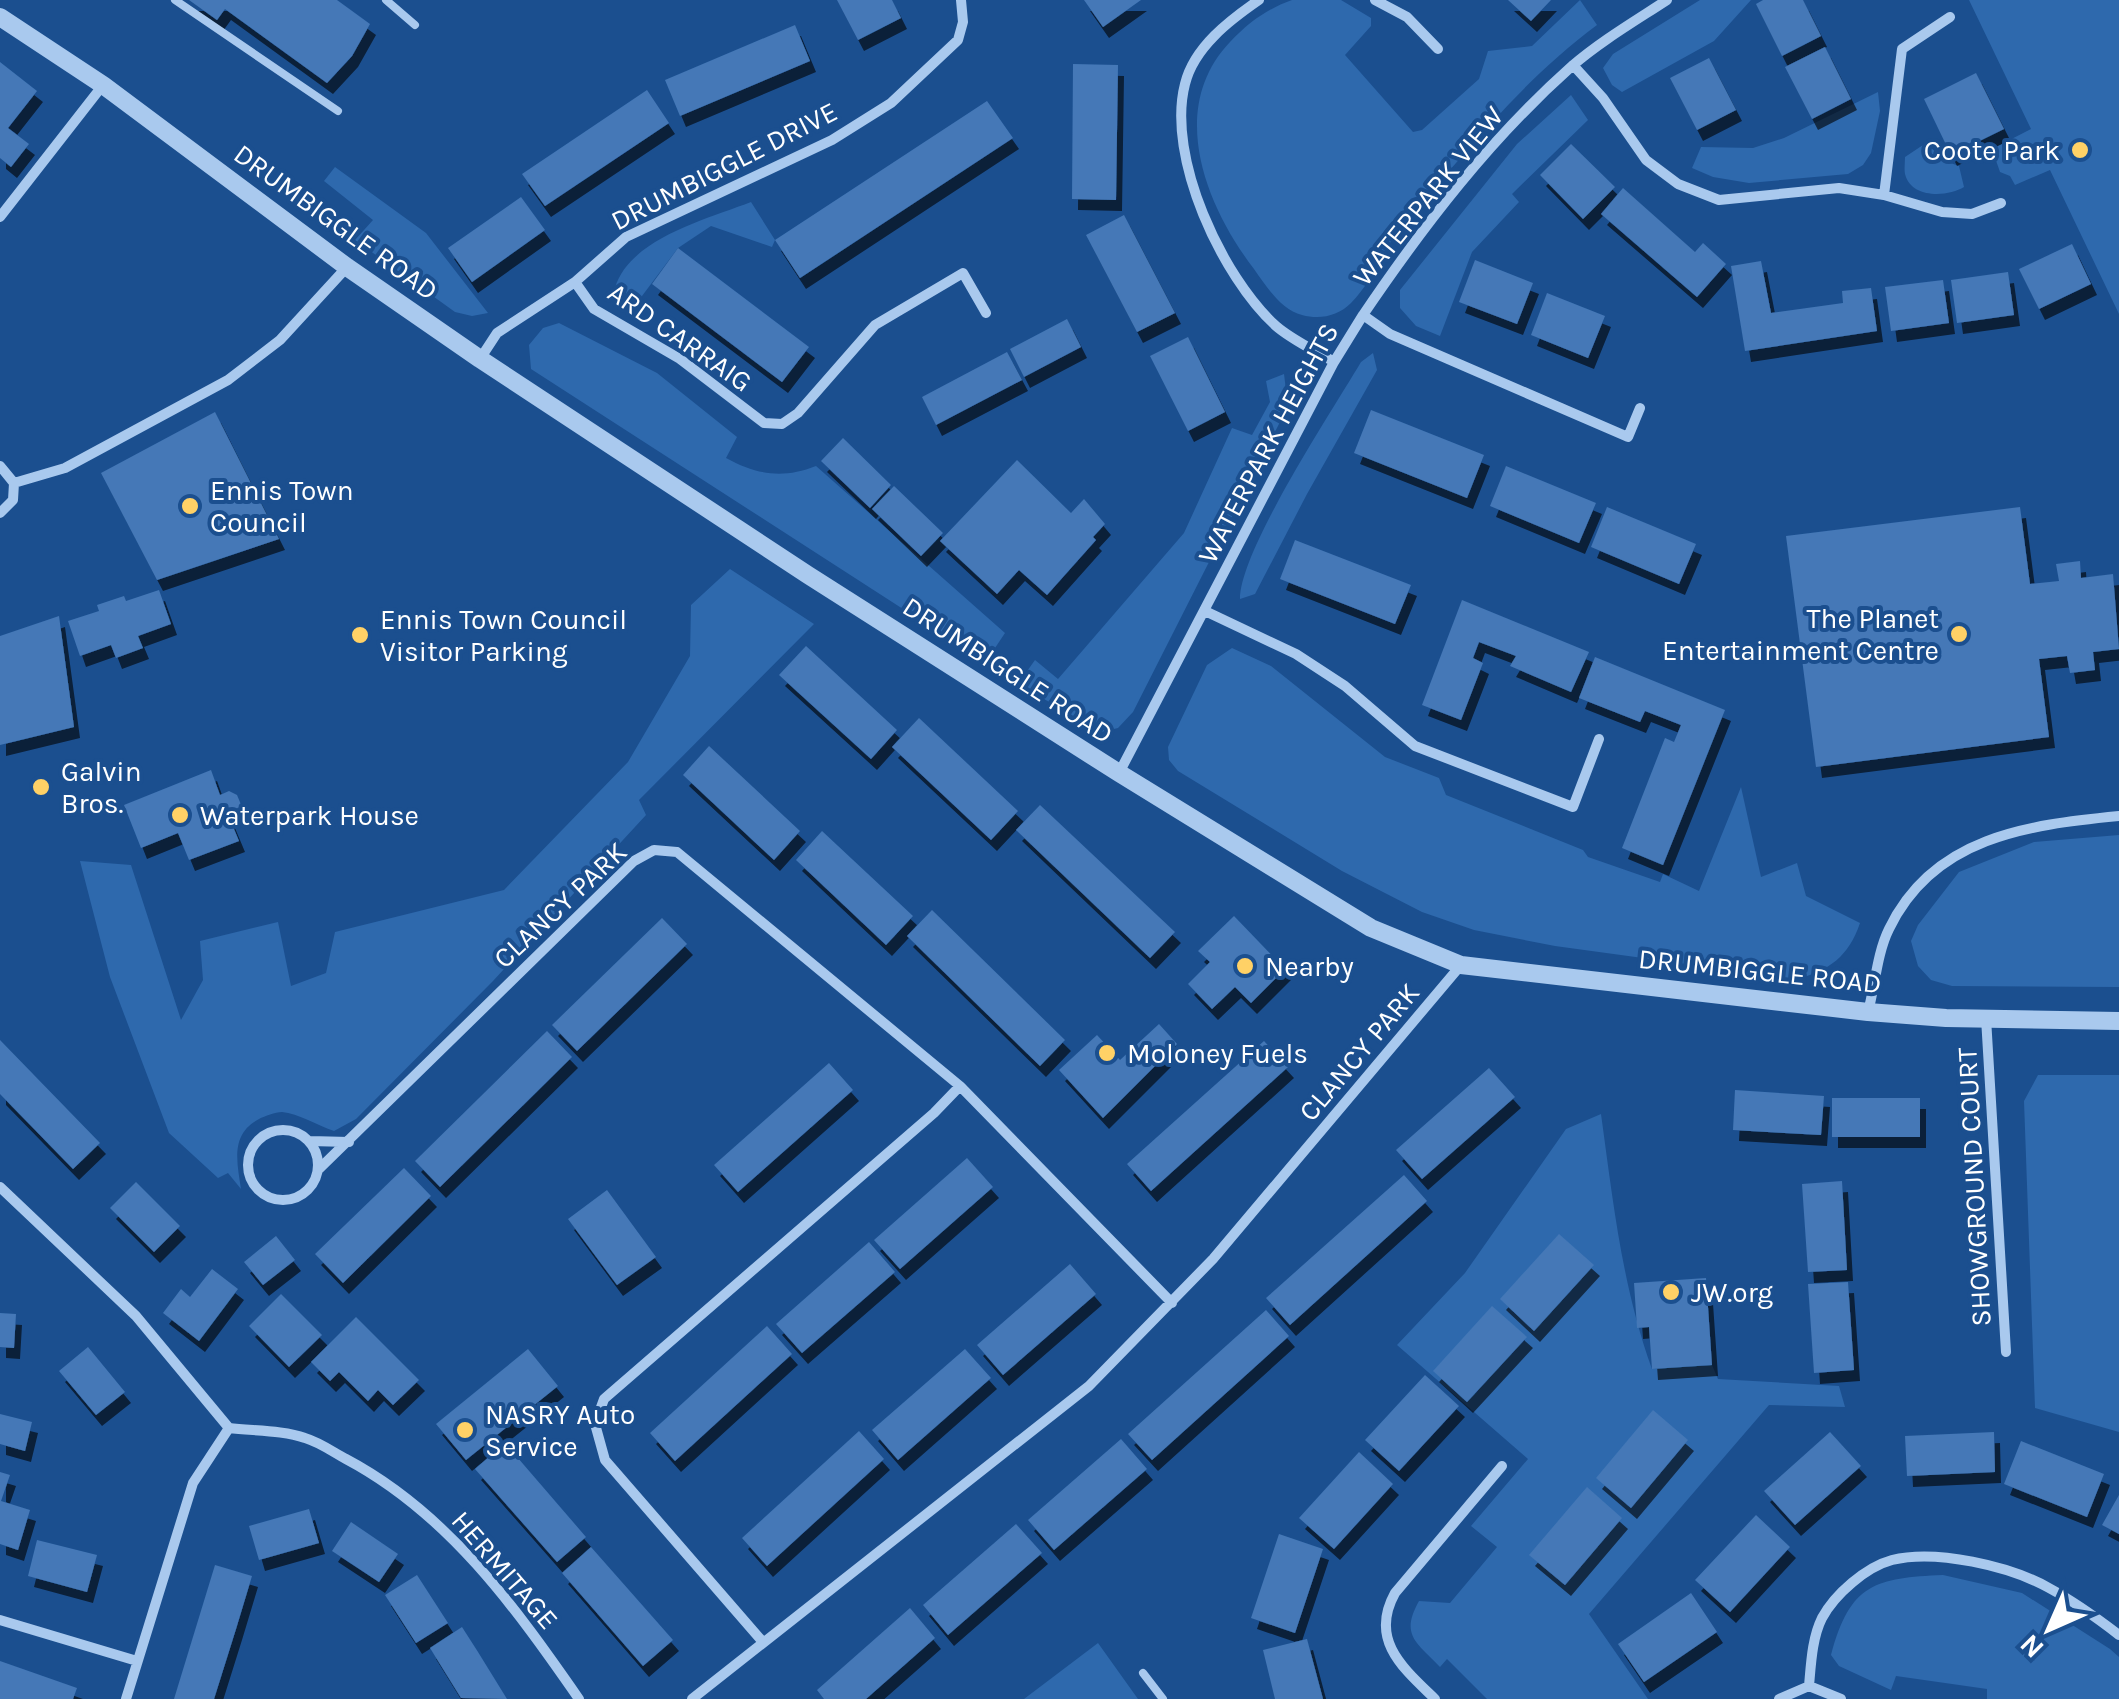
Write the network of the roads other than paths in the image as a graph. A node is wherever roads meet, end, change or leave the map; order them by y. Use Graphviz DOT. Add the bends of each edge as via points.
graph roads {
  1 [pos="175,0"];
  2 [pos="386,0"];
  3 [pos="961,0"];
  4 [pos="1259,0"];
  5 [pos="1375,0"];
  6 [pos="1667,0"];
  7 [pos="0,17"];
  8 [pos="1950,17"];
  9 [pos="415,25"];
  10 [pos="1438,49"];
  11 [pos="1573,65"];
  12 [pos="103,85"];
  13 [pos="338,111"];
  14 [pos="1884,194"];
  15 [pos="2001,203"];
  16 [pos="0,217"];
  17 [pos="346,267"];
  18 [pos="575,282"];
  19 [pos="986,313"];
  20 [pos="1363,316"];
  21 [pos="480,358"];
  22 [pos="1334,362"];
  23 [pos="1640,408"];
  24 [pos="0,466"];
  25 [pos="14,482"];
  26 [pos="0,513"];
  27 [pos="1205,611"];
  28 [pos="1599,738"];
  29 [pos="1119,773"];
  30 [pos="2119,816"];
  31 [pos="1461,965"];
  32 [pos="1868,1012"];
  33 [pos="1986,1018"];
  34 [pos="2119,1021"];
  35 [pos="960,1086"];
  36 [pos="310,1142"];
  37 [pos="349,1142"];
  38 [pos="318,1170"];
  39 [pos="0,1187"];
  40 [pos="1172,1303"];
  41 [pos="2006,1352"];
  42 [pos="229,1428"];
  43 [pos="1502,1466"];
  44 [pos="0,1620"];
  45 [pos="2119,1635"];
  46 [pos="762,1641"];
  47 [pos="137,1661"];
  48 [pos="1142,1673"];
  49 [pos="1809,1686"];
  50 [pos="126,1699"];
  51 [pos="579,1699"];
  52 [pos="692,1699"];
  53 [pos="1163,1699"];
  54 [pos="1435,1699"];
  55 [pos="1779,1699"];
  56 [pos="1841,1699"];
  1 -- 13 [label="lane"];
  2 -- 9 [label="lane"];
  3 -- 18 [label="street, DRUMBIGGLE DRIVE" via="958,40 891,103 832,140 626,237"];
  4 -- 22 [label="street" via="1203,49 1185,83 1188,177 1241,282 1276,326"];
  5 -- 10 [label="street" via="1407,16"];
  6 -- 11 [label="street, WATERPARK VIEW"];
  7 -- 12 [label="street, DRUMBIGGLE ROAD"];
  8 -- 14 [label="street" via="1902,49"];
  11 -- 14 [label="street" via="1646,160 1678,184 1719,200 1839,188"];
  11 -- 20 [label="street, WATERPARK VIEW" via="1470,170"];
  12 -- 16 [label="street"];
  12 -- 17 [label="street, DRUMBIGGLE ROAD"];
  14 -- 15 [label="street" via="1942,212 1972,214"];
  17 -- 21 [label="street, DRUMBIGGLE ROAD"];
  17 -- 25 [label="street" via="280,340 228,380 65,468"];
  18 -- 19 [label="street, ARD CARRAIG" via="594,309 680,359 764,423 782,424 798,414 875,326 964,273"];
  18 -- 21 [label="street, DRUMBIGGLE DRIVE" via="497,333"];
  20 -- 22 [label="street, WATERPARK HEIGHTS"];
  20 -- 23 [label="street, WATERPARK HEIGHTS" via="1390,334 1628,437"];
  21 -- 29 [label="street, DRUMBIGGLE ROAD"];
  22 -- 27 [label="street, WATERPARK HEIGHTS"];
  24 -- 25 [label="street"];
  25 -- 26 [label="street" via="13,500"];
  27 -- 28 [label="street" via="1296,654 1415,746 1573,807"];
  27 -- 29 [label="street, WATERPARK HEIGHTS"];
  29 -- 31 [label="street, DRUMBIGGLE ROAD" via="1371,928"];
  30 -- 32 [label="street" via="1998,836 1945,859 1911,890 1887,932"];
  31 -- 32 [label="street, DRUMBIGGLE ROAD"];
  31 -- 40 [label="street, CLANCY PARK"];
  32 -- 33 [label="street, DRUMBIGGLE ROAD"];
  33 -- 34 [label="street, DRUMBIGGLE ROAD"];
  33 -- 41 [label="street, SHOWGROUND COURT"];
  35 -- 37 [label="street, CLANCY PARK" via="677,852 654,850 634,861"];
  35 -- 40 [label="street, CLANCY PARK"];
  35 -- 46 [label="street" via="604,1400 596,1424 605,1460"];
  36 -- 37 [label="street, CLANCY PARK"];
  36 -- 38 [label="street"];
  36 -- 38 [label="street, CLANCY PARK" via="290,1130 266,1134 251,1151 250,1175 263,1193 286,1200 308,1190"];
  37 -- 38 [label="street, CLANCY PARK"];
  39 -- 42 [label="street" via="136,1316"];
  40 -- 46 [label="street, CLANCY PARK" via="1088,1386"];
  42 -- 47 [label="street" via="193,1482"];
  42 -- 51 [label="street, HERMITAGE" via="305,1437 401,1493 456,1540"];
  43 -- 54 [label="street" via="1384,1612 1398,1664"];
  44 -- 47 [label="street"];
  45 -- 49 [label="street" via="2047,1586 1995,1567 1942,1557 1892,1560 1853,1581 1822,1617"];
  46 -- 52 [label="street, CLANCY PARK"];
  47 -- 50 [label="street"];
  48 -- 53 [label="lane"];
  49 -- 55 [label="street"];
  49 -- 56 [label="street"];
}
